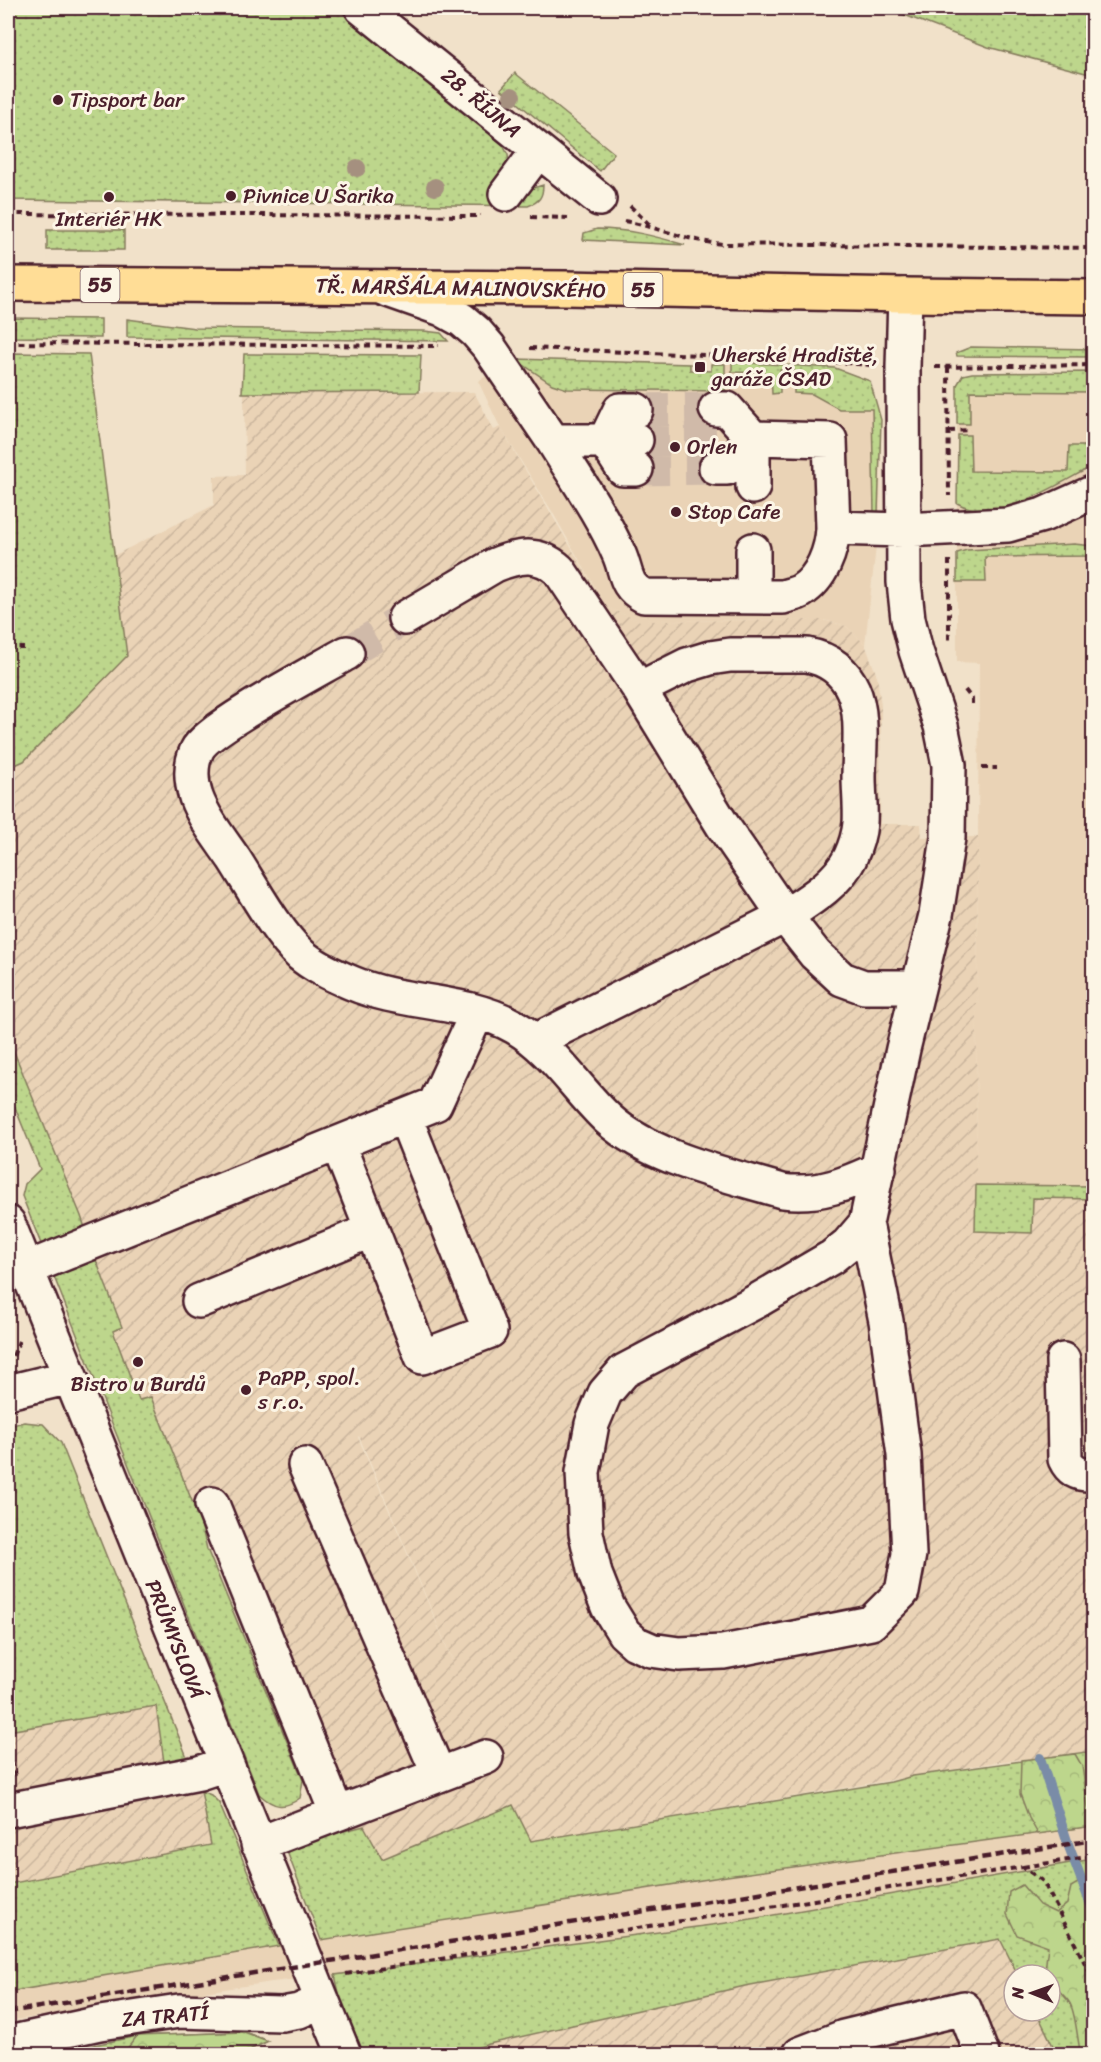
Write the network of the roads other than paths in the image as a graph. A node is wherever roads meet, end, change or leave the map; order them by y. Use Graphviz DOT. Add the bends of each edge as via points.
graph roads {
  1 [pos="362,8"];
  2 [pos="538,151"];
  3 [pos="495,205"];
  4 [pos="608,209"];
  5 [pos="8,284"];
  6 [pos="380,288"];
  7 [pos="904,295"];
  8 [pos="1094,297"];
  9 [pos="753,438"];
  10 [pos="716,439"];
  11 [pos="628,440"];
  12 [pos="553,441"];
  13 [pos="753,488"];
  14 [pos="1094,492"];
  15 [pos="833,528"];
  16 [pos="903,530"];
  17 [pos="753,550"];
  18 [pos="753,597"];
  19 [pos="405,618"];
  20 [pos="347,653"];
  21 [pos="639,689"];
  22 [pos="785,916"];
  23 [pos="918,987"];
  24 [pos="477,1013"];
  25 [pos="535,1041"];
  26 [pos="405,1117"];
  27 [pos="338,1144"];
  28 [pos="879,1169"];
  29 [pos="8,1223"];
  30 [pos="866,1223"];
  31 [pos="372,1230"];
  32 [pos="26,1269"];
  33 [pos="199,1301"];
  34 [pos="1063,1360"];
  35 [pos="70,1377"];
  36 [pos="8,1392"];
  37 [pos="305,1465"];
  38 [pos="1094,1474"];
  39 [pos="212,1504"];
  40 [pos="486,1757"];
  41 [pos="225,1764"];
  42 [pos="439,1775"];
  43 [pos="14,1808"];
  44 [pos="338,1814"];
  45 [pos="258,1845"];
  46 [pos="318,1991"];
  47 [pos="8,2043"];
  48 [pos="344,2055"];
  49 [pos="800,2055"];
  50 [pos="982,2055"];
  1 -- 2 [label="street, 28. ŘÍJNA"];
  2 -- 3 [label="street"];
  2 -- 4 [label="street, 28. ŘÍJNA"];
  5 -- 6 [label="main road, TŘ. MARŠÁLA MALINOVSKÉHO / 55"];
  6 -- 7 [label="main road, TŘ. MARŠÁLA MALINOVSKÉHO / 55"];
  6 -- 12 [label="street" via="424,302 476,332"];
  7 -- 8 [label="main road, TŘ. MARŠÁLA MALINOVSKÉHO / 55"];
  7 -- 16 [label="street"];
  9 -- 10 [label="street"];
  9 -- 13 [label="street"];
  9 -- 15 [label="street" via="830,440"];
  11 -- 12 [label="street"];
  12 -- 18 [label="street" via="613,541 636,592 644,596"];
  14 -- 16 [label="street" via="1008,525"];
  15 -- 16 [label="street"];
  15 -- 18 [label="street" via="829,554 801,591 783,597"];
  16 -- 23 [label="street" via="908,619 949,765 948,838 936,915"];
  17 -- 18 [label="street"];
  19 -- 21 [label="street" via="495,565 535,556 559,570"];
  20 -- 24 [label="street" via="204,740 197,748 192,771 197,800 265,907 301,954 323,970 380,993"];
  21 -- 22 [label="street" via="723,826"];
  21 -- 22 [label="street" via="698,661 730,655 807,655 832,663 844,675 858,707 860,822 856,842 849,860 833,880"];
  22 -- 23 [label="street" via="815,954 843,979 864,987"];
  22 -- 25 [label="street"];
  23 -- 28 [label="street"];
  24 -- 25 [label="street" via="514,1026"];
  24 -- 26 [label="street" via="435,1104"];
  25 -- 28 [label="street" via="609,1120 639,1141 671,1155 796,1193 827,1190"];
  26 -- 27 [label="street"];
  26 -- 31 [label="street" via="490,1331 422,1357"];
  27 -- 31 [label="street"];
  27 -- 32 [label="street"];
  28 -- 30 [label="street"];
  29 -- 32 [label="street, PRŮMYSLOVÁ"];
  30 -- 30 [label="street" via="832,1257 624,1371 605,1393 592,1424 583,1472 586,1533 595,1574 608,1607 635,1643 679,1654 723,1652 871,1623 902,1592 909,1554 904,1455 886,1321"];
  31 -- 33 [label="street"];
  32 -- 35 [label="street, PRŮMYSLOVÁ"];
  34 -- 38 [label="street" via="1065,1459 1076,1473"];
  35 -- 36 [label="street"];
  35 -- 41 [label="street, PRŮMYSLOVÁ"];
  37 -- 42 [label="street"];
  39 -- 44 [label="street"];
  40 -- 42 [label="street"];
  41 -- 43 [label="street" via="199,1773"];
  41 -- 45 [label="street, PRŮMYSLOVÁ"];
  42 -- 44 [label="street"];
  44 -- 45 [label="street"];
  45 -- 46 [label="street, PRŮMYSLOVÁ"];
  46 -- 47 [label="street, ZA TRATÍ" via="299,2011 282,2014 179,2011"];
  46 -- 48 [label="street, PRŮMYSLOVÁ"];
  49 -- 50 [label="street" via="844,2037 963,2008"];
}
